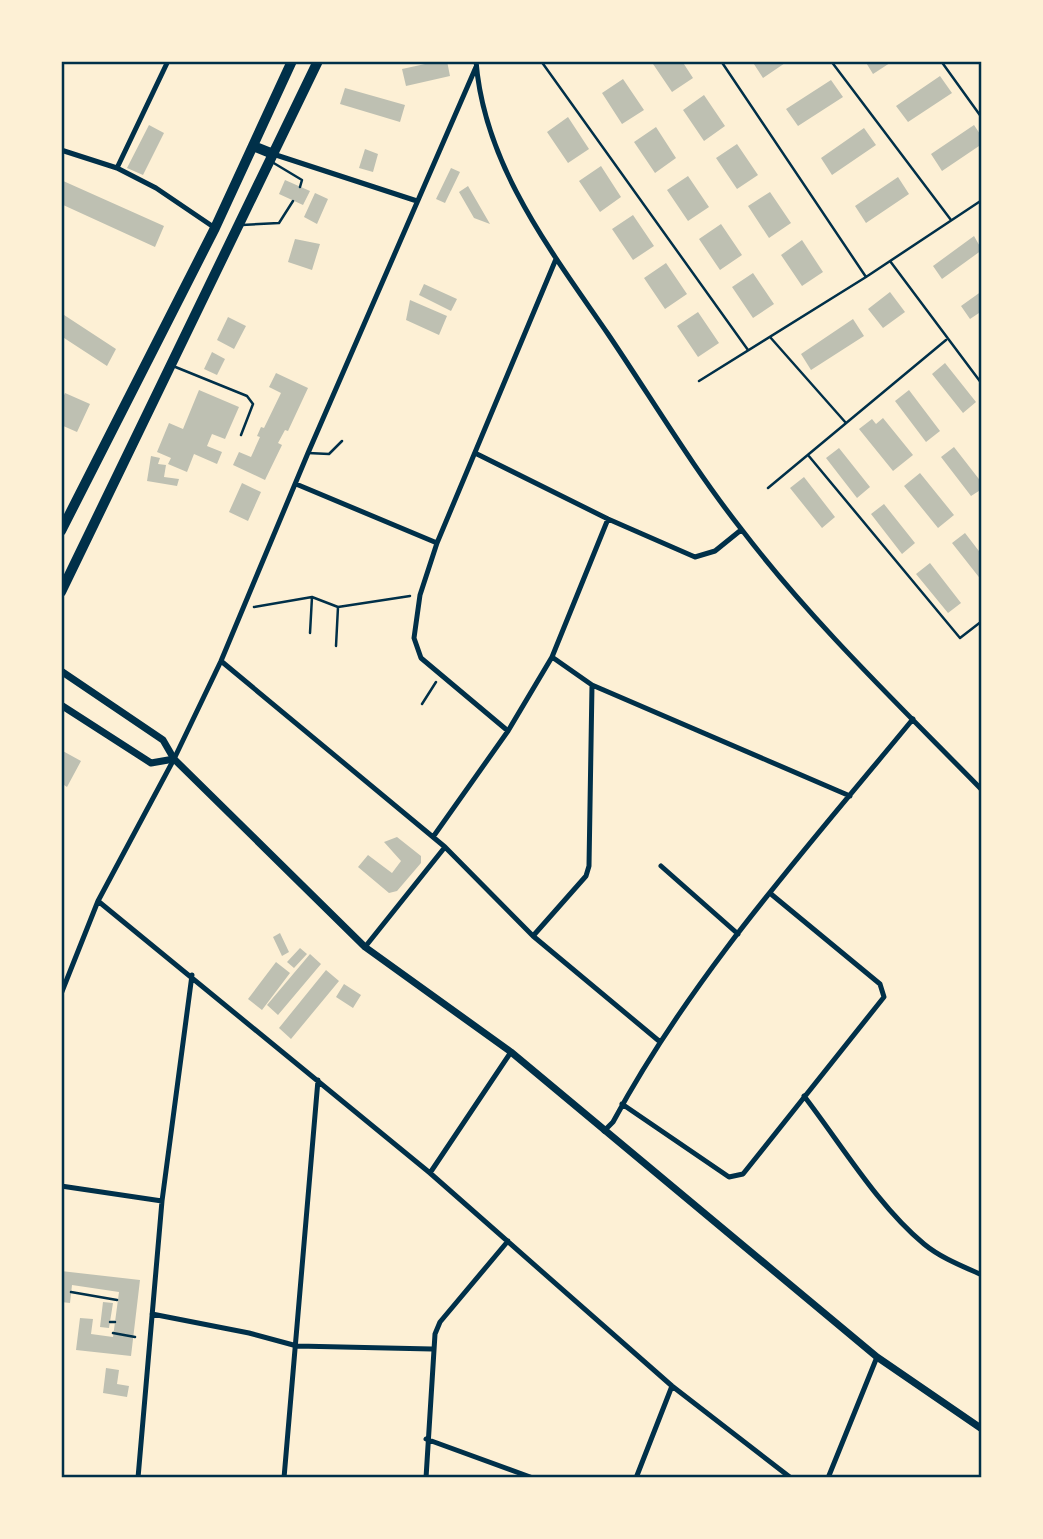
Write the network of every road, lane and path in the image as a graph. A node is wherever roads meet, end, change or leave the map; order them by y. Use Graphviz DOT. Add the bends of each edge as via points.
graph roads {
  1 [pos="168,61"];
  2 [pos="292,61"];
  3 [pos="318,61"];
  4 [pos="541,61"];
  5 [pos="721,61"];
  6 [pos="831,61"];
  7 [pos="941,61"];
  8 [pos="476,64"];
  9 [pos="982,118"];
  10 [pos="253,146"];
  11 [pos="61,150"];
  12 [pos="271,158"];
  13 [pos="117,167"];
  14 [pos="300,187"];
  15 [pos="982,200"];
  16 [pos="293,201"];
  17 [pos="417,201"];
  18 [pos="951,220"];
  19 [pos="239,225"];
  20 [pos="215,228"];
  21 [pos="556,259"];
  22 [pos="890,261"];
  23 [pos="866,277"];
  24 [pos="770,337"];
  25 [pos="946,340"];
  26 [pos="748,351"];
  27 [pos="170,365"];
  28 [pos="699,381"];
  29 [pos="982,384"];
  30 [pos="846,423"];
  31 [pos="241,435"];
  32 [pos="342,441"];
  33 [pos="308,453"];
  34 [pos="477,454"];
  35 [pos="808,455"];
  36 [pos="296,484"];
  37 [pos="768,488"];
  38 [pos="608,519"];
  39 [pos="741,530"];
  40 [pos="61,531"];
  41 [pos="437,543"];
  42 [pos="61,592"];
  43 [pos="420,595"];
  44 [pos="312,597"];
  45 [pos="338,607"];
  46 [pos="242,611"];
  47 [pos="982,621"];
  48 [pos="310,633"];
  49 [pos="336,646"];
  50 [pos="552,657"];
  51 [pos="220,661"];
  52 [pos="61,671"];
  53 [pos="441,677"];
  54 [pos="592,685"];
  55 [pos="422,704"];
  56 [pos="61,705"];
  57 [pos="913,719"];
  58 [pos="508,731"];
  59 [pos="174,759"];
  60 [pos="982,790"];
  61 [pos="850,796"];
  62 [pos="433,837"];
  63 [pos="445,847"];
  64 [pos="661,866"];
  65 [pos="771,894"];
  66 [pos="98,901"];
  67 [pos="738,934"];
  68 [pos="533,936"];
  69 [pos="365,947"];
  70 [pos="192,975"];
  71 [pos="61,994"];
  72 [pos="659,1041"];
  73 [pos="511,1052"];
  74 [pos="318,1080"];
  75 [pos="804,1096"];
  76 [pos="622,1104"];
  77 [pos="604,1131"];
  78 [pos="430,1174"];
  79 [pos="61,1186"];
  80 [pos="162,1201"];
  81 [pos="508,1241"];
  82 [pos="982,1275"];
  83 [pos="84,1287"];
  84 [pos="71,1292"];
  85 [pos="83,1294"];
  86 [pos="117,1300"];
  87 [pos="152,1314"];
  88 [pos="113,1333"];
  89 [pos="135,1337"];
  90 [pos="297,1346"];
  91 [pos="432,1349"];
  92 [pos="877,1357"];
  93 [pos="672,1386"];
  94 [pos="982,1429"];
  95 [pos="426,1438"];
  96 [pos="138,1478"];
  97 [pos="284,1478"];
  98 [pos="426,1478"];
  99 [pos="533,1478"];
  100 [pos="636,1478"];
  101 [pos="791,1478"];
  102 [pos="828,1478"];
  1 -- 13 [label="street"];
  2 -- 10 [label="highway"];
  3 -- 12 [label="highway"];
  4 -- 26 [label="lane"];
  5 -- 23 [label="lane"];
  6 -- 18 [label="lane"];
  7 -- 9 [label="lane"];
  8 -- 17 [label="street"];
  8 -- 21 [label="street" via="495,149"];
  10 -- 12 [label="highway"];
  10 -- 20 [label="highway"];
  11 -- 13 [label="street"];
  12 -- 14 [label="lane" via="302,180"];
  12 -- 17 [label="street"];
  12 -- 19 [label="highway"];
  13 -- 20 [label="street"];
  15 -- 18 [label="lane"];
  16 -- 19 [label="lane" via="279,223"];
  17 -- 33 [label="street"];
  18 -- 22 [label="lane"];
  19 -- 27 [label="highway"];
  20 -- 40 [label="highway"];
  21 -- 34 [label="street"];
  21 -- 39 [label="street"];
  22 -- 23 [label="lane"];
  22 -- 25 [label="lane"];
  23 -- 24 [label="lane"];
  24 -- 26 [label="lane"];
  24 -- 30 [label="lane"];
  25 -- 29 [label="lane"];
  25 -- 30 [label="lane"];
  26 -- 28 [label="lane"];
  27 -- 31 [label="lane" via="247,396 253,404"];
  27 -- 42 [label="highway"];
  30 -- 35 [label="lane"];
  32 -- 33 [label="lane" via="329,454"];
  33 -- 36 [label="street"];
  34 -- 38 [label="street"];
  34 -- 41 [label="street"];
  35 -- 37 [label="lane"];
  35 -- 47 [label="lane" via="960,638"];
  36 -- 41 [label="street"];
  36 -- 46 [label="street"];
  38 -- 39 [label="street" via="695,557 715,551"];
  38 -- 50 [label="street"];
  39 -- 57 [label="street"];
  41 -- 43 [label="street"];
  43 -- 45 [label="path"];
  43 -- 53 [label="street" via="416,649"];
  44 -- 45 [label="path"];
  44 -- 46 [label="path"];
  44 -- 48 [label="path"];
  45 -- 49 [label="path"];
  46 -- 51 [label="street"];
  50 -- 54 [label="street"];
  50 -- 58 [label="street"];
  51 -- 59 [label="street"];
  51 -- 62 [label="street"];
  52 -- 59 [label="street" via="163,740"];
  53 -- 55 [label="path"];
  53 -- 58 [label="street"];
  54 -- 61 [label="street"];
  54 -- 68 [label="street" via="588,872"];
  56 -- 59 [label="street" via="151,763"];
  57 -- 60 [label="street"];
  57 -- 61 [label="street"];
  58 -- 62 [label="street"];
  59 -- 66 [label="street"];
  59 -- 69 [label="street"];
  61 -- 65 [label="street"];
  62 -- 63 [label="street"];
  63 -- 68 [label="street"];
  63 -- 69 [label="street"];
  64 -- 67 [label="street"];
  65 -- 67 [label="street"];
  65 -- 75 [label="street" via="883,990 884,997"];
  66 -- 70 [label="street"];
  66 -- 71 [label="street"];
  67 -- 72 [label="street"];
  68 -- 72 [label="street"];
  69 -- 73 [label="street"];
  70 -- 74 [label="street"];
  70 -- 80 [label="street"];
  72 -- 76 [label="street"];
  73 -- 77 [label="street"];
  73 -- 78 [label="street"];
  74 -- 78 [label="street"];
  74 -- 90 [label="street"];
  75 -- 76 [label="street" via="743,1174 729,1177"];
  75 -- 82 [label="street" via="903,1224 926,1246"];
  76 -- 77 [label="street"];
  77 -- 92 [label="street"];
  78 -- 81 [label="street"];
  79 -- 80 [label="street"];
  80 -- 87 [label="street"];
  81 -- 91 [label="street" via="440,1322"];
  81 -- 93 [label="street"];
  83 -- 85 [label="path"];
  84 -- 85 [label="path"];
  85 -- 86 [label="path"];
  87 -- 90 [label="street"];
  87 -- 96 [label="street"];
  88 -- 89 [label="path"];
  90 -- 91 [label="street"];
  90 -- 97 [label="street"];
  91 -- 95 [label="street"];
  92 -- 94 [label="street"];
  92 -- 102 [label="street"];
  93 -- 100 [label="street"];
  93 -- 101 [label="street"];
  95 -- 98 [label="street"];
  95 -- 99 [label="street"];
}
